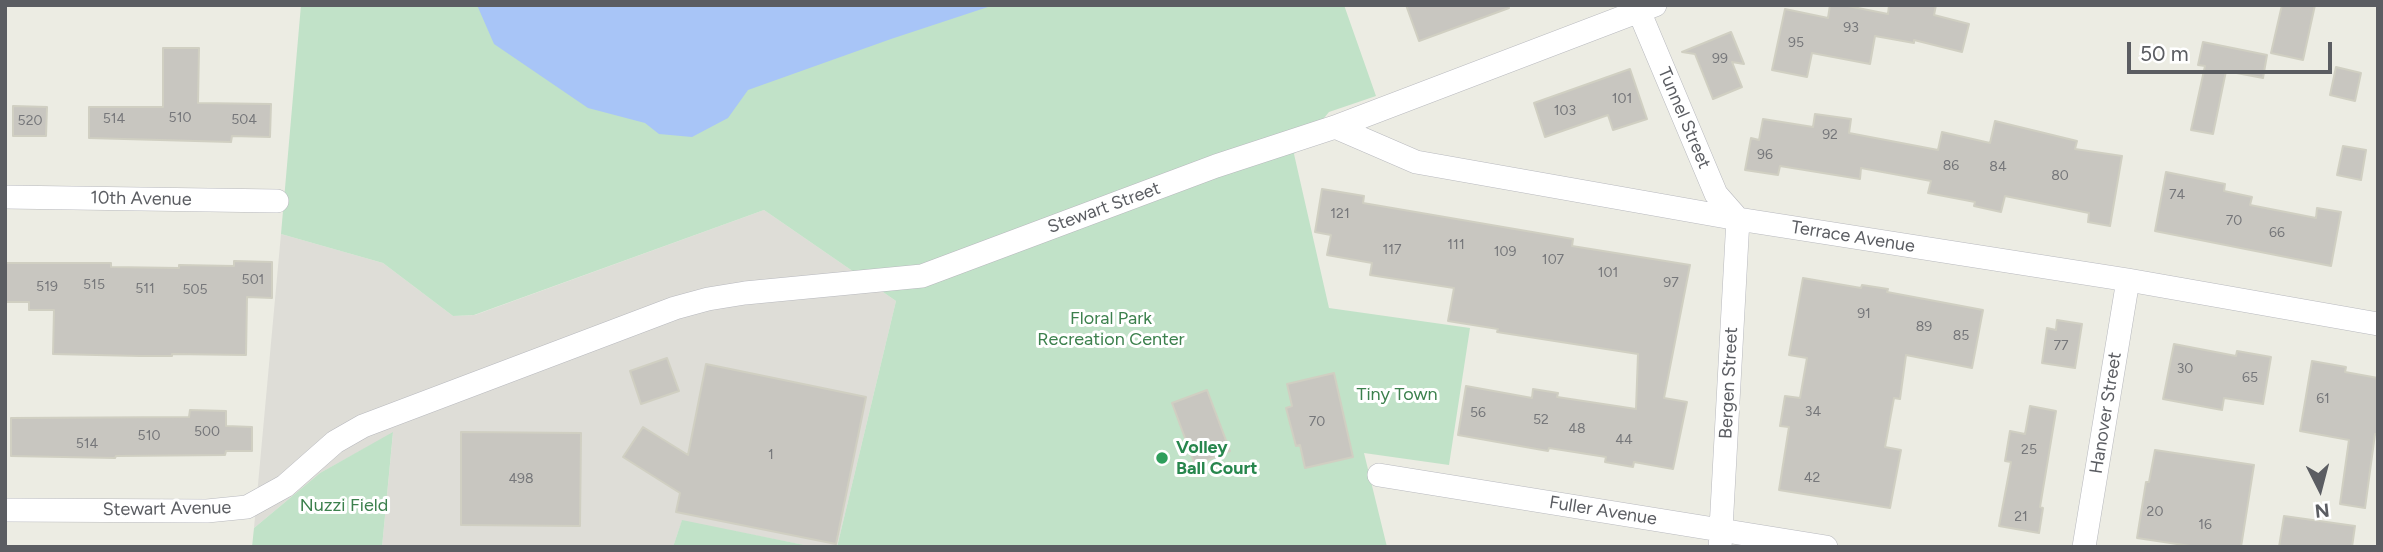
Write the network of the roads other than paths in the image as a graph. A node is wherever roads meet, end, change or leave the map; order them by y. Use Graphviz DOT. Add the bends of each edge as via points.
graph roads {
  1 [pos="1647,8"];
  2 [pos="1600,15"];
  3 [pos="1335,127"];
  4 [pos="5,197"];
  5 [pos="277,201"];
  6 [pos="1738,219"];
  7 [pos="2128,279"];
  8 [pos="2378,324"];
  9 [pos="541,359"];
  10 [pos="1379,475"];
  11 [pos="5,510"];
  12 [pos="1721,538"];
  13 [pos="1826,547"];
  14 [pos="2084,547"];
  1 -- 2 [label="street, Stewart Street"];
  1 -- 6 [label="street, Tunnel Street" via="1716,194"];
  2 -- 3 [label="street, Stewart Street"];
  3 -- 6 [label="street, Terrace Avenue" via="1416,162"];
  3 -- 9 [label="street, Stewart Street" via="1216,166 922,276 708,299"];
  4 -- 5 [label="street, 10th Avenue"];
  6 -- 7 [label="street, Terrace Avenue"];
  6 -- 12 [label="street, Bergen Street"];
  7 -- 8 [label="street, Terrace Avenue"];
  7 -- 14 [label="street, Hanover Street"];
  9 -- 11 [label="street, Stewart Avenue" via="363,426 335,442 285,486 247,507 207,511"];
  10 -- 12 [label="street, Fuller Avenue"];
  12 -- 13 [label="street, Fuller Avenue"];
}
